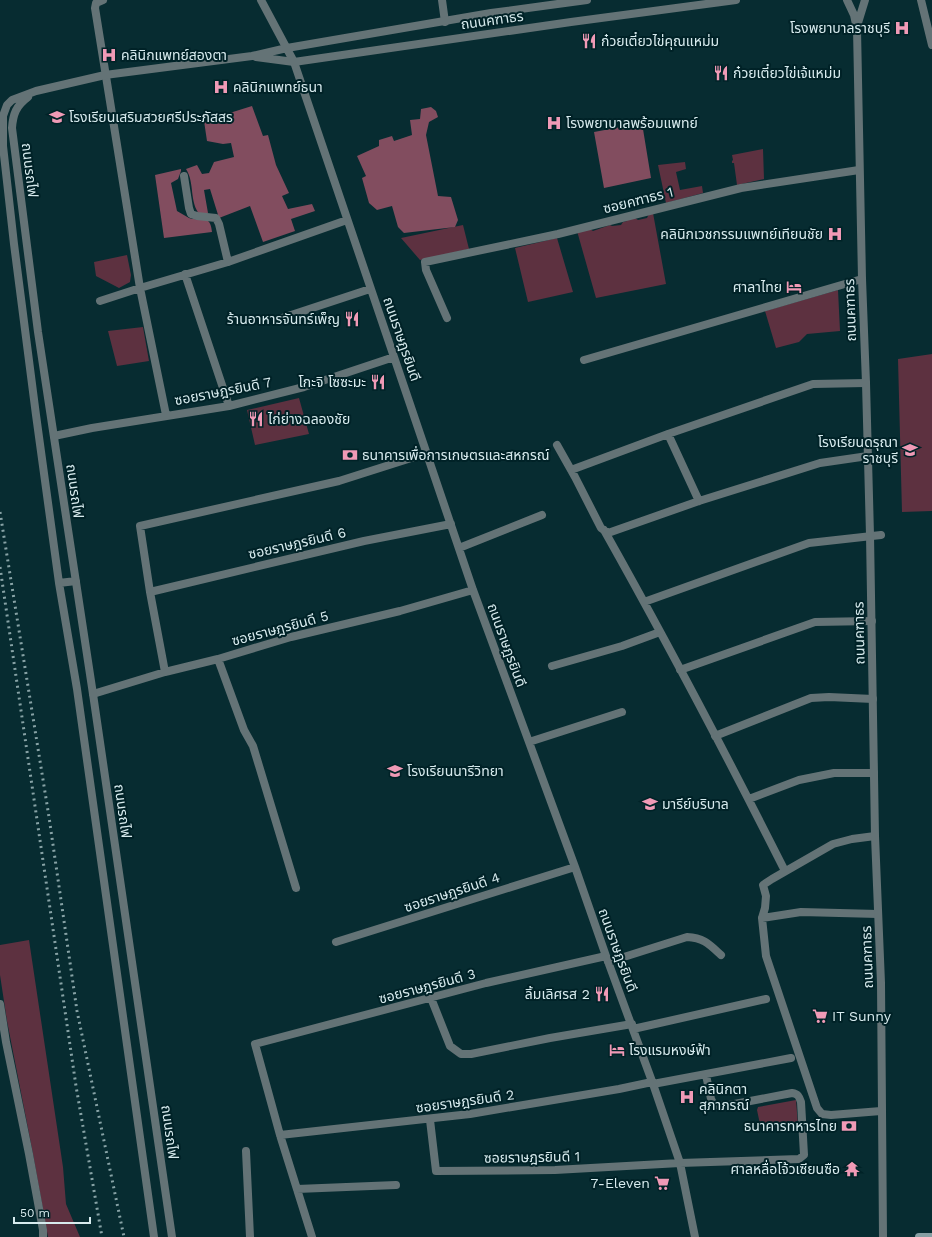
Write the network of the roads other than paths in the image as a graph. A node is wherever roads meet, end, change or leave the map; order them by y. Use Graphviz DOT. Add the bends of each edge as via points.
graph roads {
  1 [pos="103,0"];
  2 [pos="260,0"];
  3 [pos="442,0"];
  4 [pos="586,0"];
  5 [pos="736,0"];
  6 [pos="847,0"];
  7 [pos="865,0"];
  8 [pos="922,0"];
  9 [pos="445,22"];
  10 [pos="857,29"];
  11 [pos="932,45"];
  12 [pos="287,48"];
  13 [pos="252,56"];
  14 [pos="294,62"];
  15 [pos="105,76"];
  16 [pos="36,90"];
  17 [pos="859,170"];
  18 [pos="184,176"];
  19 [pos="347,220"];
  20 [pos="228,262"];
  21 [pos="185,274"];
  22 [pos="862,279"];
  23 [pos="140,288"];
  24 [pos="370,289"];
  25 [pos="100,301"];
  26 [pos="282,318"];
  27 [pos="447,318"];
  28 [pos="394,357"];
  29 [pos="584,360"];
  30 [pos="866,383"];
  31 [pos="229,406"];
  32 [pos="166,415"];
  33 [pos="668,434"];
  34 [pos="54,436"];
  35 [pos="557,445"];
  36 [pos="427,453"];
  37 [pos="868,456"];
  38 [pos="571,470"];
  39 [pos="699,501"];
  40 [pos="542,515"];
  41 [pos="451,524"];
  42 [pos="604,530"];
  43 [pos="881,535"];
  44 [pos="870,536"];
  45 [pos="459,548"];
  46 [pos="76,581"];
  47 [pos="59,584"];
  48 [pos="473,590"];
  49 [pos="150,592"];
  50 [pos="644,602"];
  51 [pos="872,621"];
  52 [pos="660,632"];
  53 [pos="218,659"];
  54 [pos="552,666"];
  55 [pos="680,670"];
  56 [pos="164,672"];
  57 [pos="93,694"];
  58 [pos="873,699"];
  59 [pos="622,712"];
  60 [pos="715,736"];
  61 [pos="529,742"];
  62 [pos="874,773"];
  63 [pos="749,799"];
  64 [pos="875,836"];
  65 [pos="575,867"];
  66 [pos="785,871"];
  67 [pos="296,888"];
  68 [pos="878,914"];
  69 [pos="762,918"];
  70 [pos="336,942"];
  71 [pos="721,955"];
  72 [pos="607,959"];
  73 [pos="431,998"];
  74 [pos="766,999"];
  75 [pos="0,1004"];
  76 [pos="633,1026"];
  77 [pos="791,1058"];
  78 [pos="706,1075"];
  79 [pos="652,1083"];
  80 [pos="882,1111"];
  81 [pos="430,1120"];
  82 [pos="280,1135"];
  83 [pos="246,1151"];
  84 [pos="680,1163"];
  85 [pos="396,1185"];
  86 [pos="297,1189"];
  87 [pos="932,1236"];
  88 [pos="43,1237"];
  89 [pos="154,1237"];
  90 [pos="172,1237"];
  91 [pos="250,1237"];
  92 [pos="312,1237"];
  93 [pos="695,1237"];
  94 [pos="883,1237"];
  95 [pos="919,1237"];
  1 -- 15 [label="street" via="96,3 95,8"];
  2 -- 12 [label="street, ถนนราษฎรยินดี"];
  3 -- 9 [label="street"];
  4 -- 9 [label="street, ถนนคฑาธร"];
  5 -- 14 [label="street, ถนนคฑาธร"];
  6 -- 10 [label="street, ถนนคฑาธร"];
  7 -- 10 [label="street, ถนนคฑาธร"];
  8 -- 11 [label="street"];
  9 -- 12 [label="street, ถนนคฑาธร"];
  10 -- 17 [label="street, ถนนคฑาธร"];
  12 -- 13 [label="street, ถนนคฑาธร"];
  12 -- 14 [label="street, ถนนราษฎรยินดี"];
  13 -- 14 [label="street, ถนนคฑาธร"];
  13 -- 15 [label="street, ถนนคฑาธร"];
  14 -- 19 [label="street, ถนนราษฎรยินดี"];
  15 -- 16 [label="street, ถนนคฑาธร"];
  15 -- 23 [label="street"];
  16 -- 34 [label="street, ถนนรถไฟ" via="16,108 12,128"];
  16 -- 47 [label="street, ถนนรถไฟ" via="12,100 7,105 3,116 3,146"];
  17 -- 22 [label="street, ถนนคฑาธร"];
  17 -- 27 [label="street, ซอยคฑาธร 1" via="741,188 558,234 425,262"];
  18 -- 20 [label="street" via="192,214 216,218"];
  19 -- 20 [label="street"];
  19 -- 24 [label="street, ถนนราษฎรยินดี"];
  20 -- 21 [label="street"];
  21 -- 23 [label="street"];
  21 -- 31 [label="street"];
  22 -- 29 [label="street"];
  22 -- 30 [label="street, ถนนคฑาธร"];
  23 -- 25 [label="street"];
  23 -- 32 [label="street"];
  24 -- 26 [label="street"];
  24 -- 28 [label="street, ถนนราษฎรยินดี"];
  28 -- 31 [label="street, ซอยราษฎรยินดี 7" via="300,388"];
  28 -- 36 [label="street, ถนนราษฎรยินดี"];
  30 -- 33 [label="street" via="813,384"];
  30 -- 37 [label="street, ถนนคฑาธร"];
  31 -- 32 [label="street, ซอยราษฎรยินดี 7"];
  32 -- 34 [label="street, ซอยราษฎรยินดี 7"];
  33 -- 38 [label="street"];
  33 -- 39 [label="street"];
  34 -- 46 [label="street, ถนนรถไฟ"];
  35 -- 38 [label="street"];
  36 -- 41 [label="street, ถนนราษฎรยินดี"];
  36 -- 49 [label="street" via="339,481 140,526"];
  37 -- 39 [label="street" via="820,463"];
  37 -- 44 [label="street, ถนนคฑาธร"];
  38 -- 42 [label="street"];
  39 -- 42 [label="street" via="608,533"];
  40 -- 45 [label="street"];
  41 -- 45 [label="street, ถนนราษฎรยินดี"];
  41 -- 49 [label="street, ซอยราษฎรยินดี 6" via="364,541"];
  42 -- 50 [label="street"];
  43 -- 44 [label="street"];
  44 -- 50 [label="street" via="809,542"];
  44 -- 51 [label="street, ถนนคฑาธร"];
  45 -- 48 [label="street, ถนนราษฎรยินดี"];
  46 -- 47 [label="street"];
  46 -- 57 [label="street, ถนนรถไฟ"];
  47 -- 89 [label="street, ถนนรถไฟ" via="77,689"];
  48 -- 53 [label="street, ซอยราษฎรยินดี 5" via="400,611 291,637"];
  48 -- 61 [label="street, ถนนราษฎรยินดี"];
  49 -- 56 [label="street"];
  50 -- 52 [label="street"];
  51 -- 55 [label="street" via="815,622"];
  51 -- 58 [label="street, ถนนคฑาธร"];
  52 -- 54 [label="street"];
  52 -- 55 [label="street"];
  53 -- 56 [label="street, ซอยราษฎรยินดี 5"];
  53 -- 67 [label="street" via="244,730 253,746"];
  55 -- 60 [label="street"];
  56 -- 57 [label="street, ซอยราษฎรยินดี 5"];
  57 -- 90 [label="street, ถนนรถไฟ"];
  58 -- 60 [label="street" via="811,698"];
  58 -- 62 [label="street, ถนนคฑาธร"];
  59 -- 61 [label="street"];
  60 -- 63 [label="street"];
  61 -- 65 [label="street, ถนนราษฎรยินดี"];
  62 -- 63 [label="street" via="834,773 800,780"];
  62 -- 64 [label="street, ถนนคฑาธร"];
  63 -- 66 [label="street"];
  64 -- 66 [label="street" via="833,844"];
  64 -- 68 [label="street, ถนนคฑาธร"];
  65 -- 70 [label="street, ซอยราษฎรยินดี 4"];
  65 -- 72 [label="street, ถนนราษฎรยินดี"];
  66 -- 69 [label="street" via="763,885 766,896"];
  68 -- 69 [label="street" via="801,912"];
  68 -- 80 [label="street, ถนนคฑาธร"];
  69 -- 80 [label="street" via="766,956 817,1108 822,1114"];
  71 -- 72 [label="street, ซอยราษฎรยินดี 3" via="698,938 687,937"];
  72 -- 73 [label="street, ซอยราษฎรยินดี 3"];
  72 -- 76 [label="street, ถนนราษฎรยินดี"];
  73 -- 76 [label="street" via="450,1046 461,1054"];
  73 -- 82 [label="street, ซอยราษฎรยินดี 3" via="256,1044"];
  74 -- 76 [label="street"];
  75 -- 88 [label="street"];
  76 -- 79 [label="street, ถนนราษฎรยินดี"];
  77 -- 78 [label="street, ซอยราษฎรยินดี 2"];
  78 -- 79 [label="street, ซอยราษฎรยินดี 2"];
  78 -- 84 [label="street" via="714,1105 724,1106 792,1093 799,1096 804,1155 799,1159"];
  79 -- 81 [label="street, ซอยราษฎรยินดี 2"];
  79 -- 84 [label="street, ถนนราษฎรยินดี"];
  80 -- 94 [label="street, ถนนคฑาธร"];
  81 -- 82 [label="street, ซอยราษฎรยินดี 2"];
  81 -- 84 [label="street, ซอยราษฎรยินดี 1" via="436,1172 554,1170"];
  82 -- 86 [label="street"];
  83 -- 91 [label="street"];
  84 -- 93 [label="street, ถนนราษฎรยินดี"];
  85 -- 86 [label="street"];
  86 -- 92 [label="street"];
  87 -- 95 [label="main road"];
}
